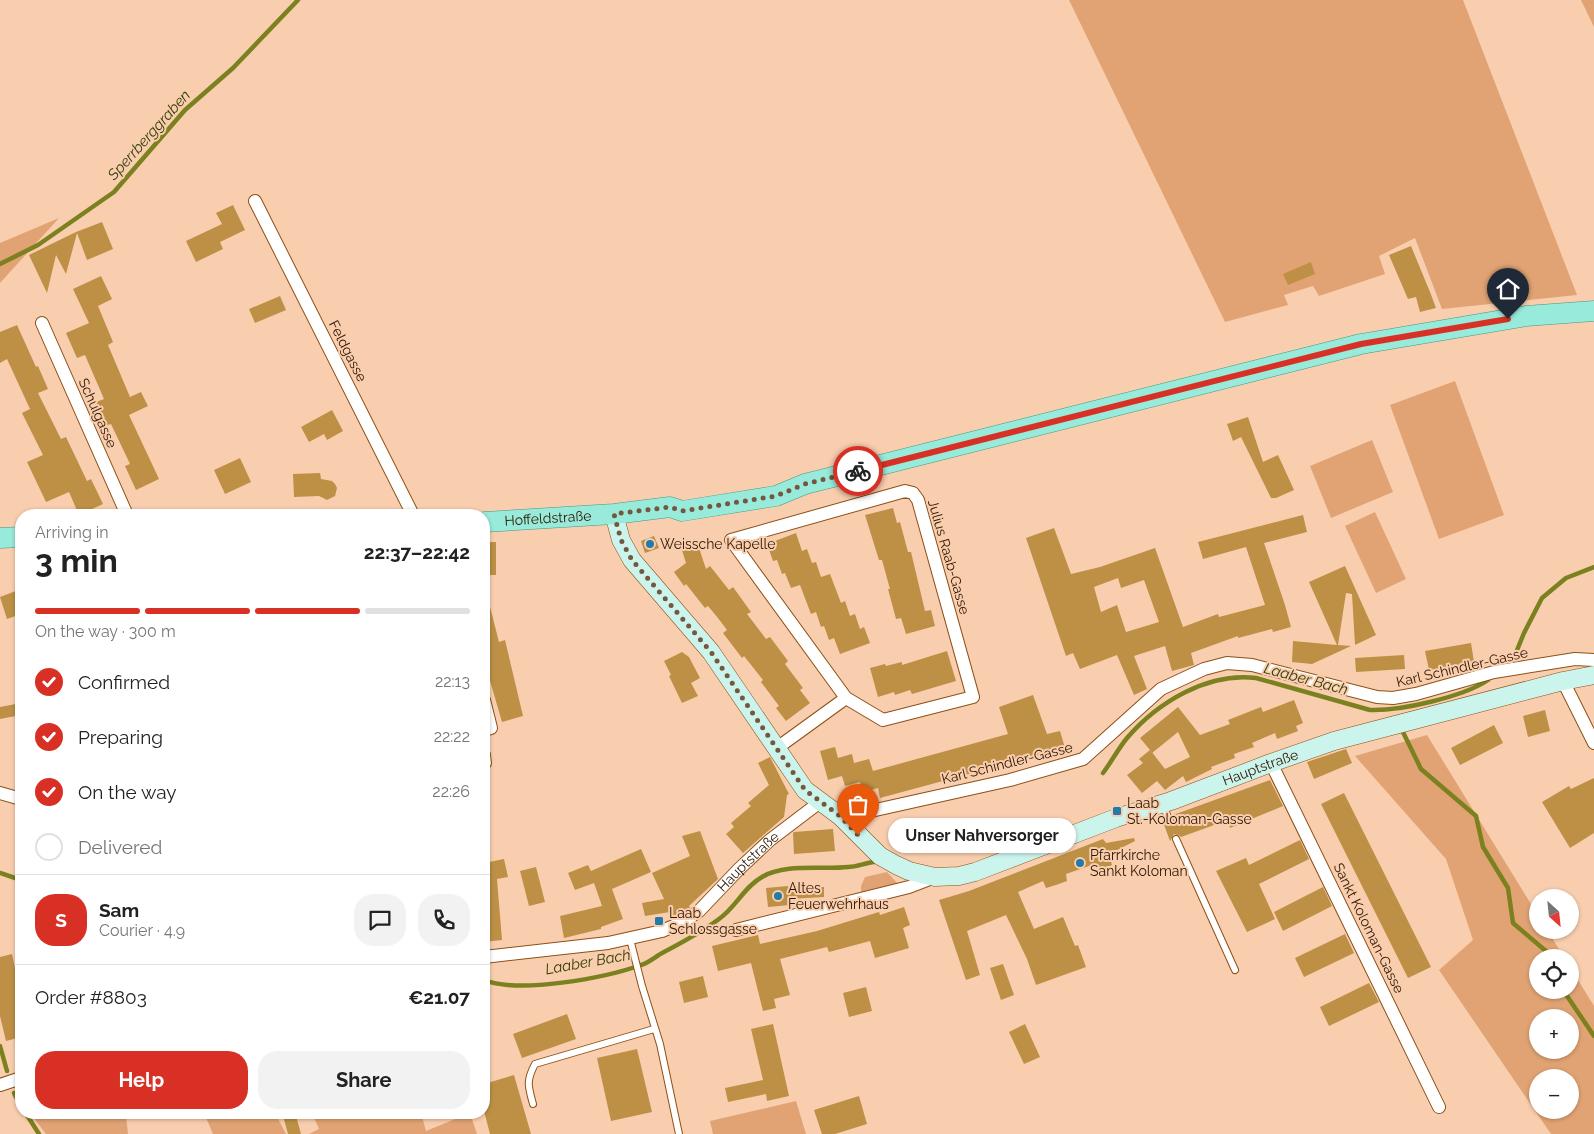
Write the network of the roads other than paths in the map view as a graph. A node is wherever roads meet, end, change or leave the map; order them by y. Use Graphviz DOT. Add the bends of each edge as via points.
graph roads {
  1 [pos="255,201"];
  2 [pos="1594,311"];
  3 [pos="42,323"];
  4 [pos="123,509"];
  5 [pos="410,509"];
  6 [pos="614,514"];
  7 [pos="490,522"];
  8 [pos="15,537"];
  9 [pos="0,538"];
  10 [pos="1594,660"];
  11 [pos="1594,675"];
  12 [pos="1563,681"];
  13 [pos="846,698"];
  14 [pos="1594,743"];
  15 [pos="777,748"];
  16 [pos="1271,763"];
  17 [pos="0,793"];
  18 [pos="15,797"];
  19 [pos="820,802"];
  20 [pos="840,816"];
  21 [pos="1176,839"];
  22 [pos="935,877"];
  23 [pos="736,930"];
  24 [pos="630,939"];
  25 [pos="490,956"];
  26 [pos="1235,970"];
  27 [pos="654,1029"];
  28 [pos="15,1080"];
  29 [pos="0,1085"];
  30 [pos="533,1104"];
  31 [pos="1439,1107"];
  32 [pos="679,1134"];
  1 -- 5 [label="street, Feldgasse"];
  2 -- 6 [label="main road, Hoffeldstraße" via="1526,316 1361,344 805,484 774,483 680,498 670,507"];
  3 -- 4 [label="street, Schulgasse"];
  6 -- 7 [label="main road, Hoffeldstraße"];
  6 -- 15 [label="street" via="621,540 632,560 711,652"];
  8 -- 9 [label="main road"];
  10 -- 20 [label="street, Karl Schindler-Gasse" via="1575,659 1494,672 1393,698 1377,697 1252,665 1227,663 1204,669 1161,689 1083,759 1010,780"];
  11 -- 12 [label="street, Hauptstraße"];
  12 -- 14 [label="street"];
  12 -- 16 [label="street, Hauptstraße" via="1334,742"];
  13 -- 13 [label="street, Julius Raab-Gasse" via="731,540 905,490 918,500 973,697 883,720"];
  13 -- 15 [label="street"];
  15 -- 19 [label="street" via="805,790"];
  16 -- 22 [label="street, Hauptstraße" via="1165,810 1116,818 975,872"];
  16 -- 31 [label="street, Sankt Koloman-Gasse"];
  17 -- 18 [label="street"];
  19 -- 20 [label="street, Hauptstraße"];
  19 -- 24 [label="street, Hauptstraße" via="770,840 692,917"];
  20 -- 22 [label="street, Hauptstraße" via="880,856 909,871"];
  21 -- 26 [label="lane"];
  22 -- 23 [label="street, Hauptstraße" via="909,888"];
  24 -- 25 [label="street, Hauptstraße"];
  24 -- 27 [label="lane"];
  27 -- 30 [label="lane" via="535,1064 528,1077"];
  27 -- 32 [label="lane"];
  28 -- 29 [label="street"];
}
